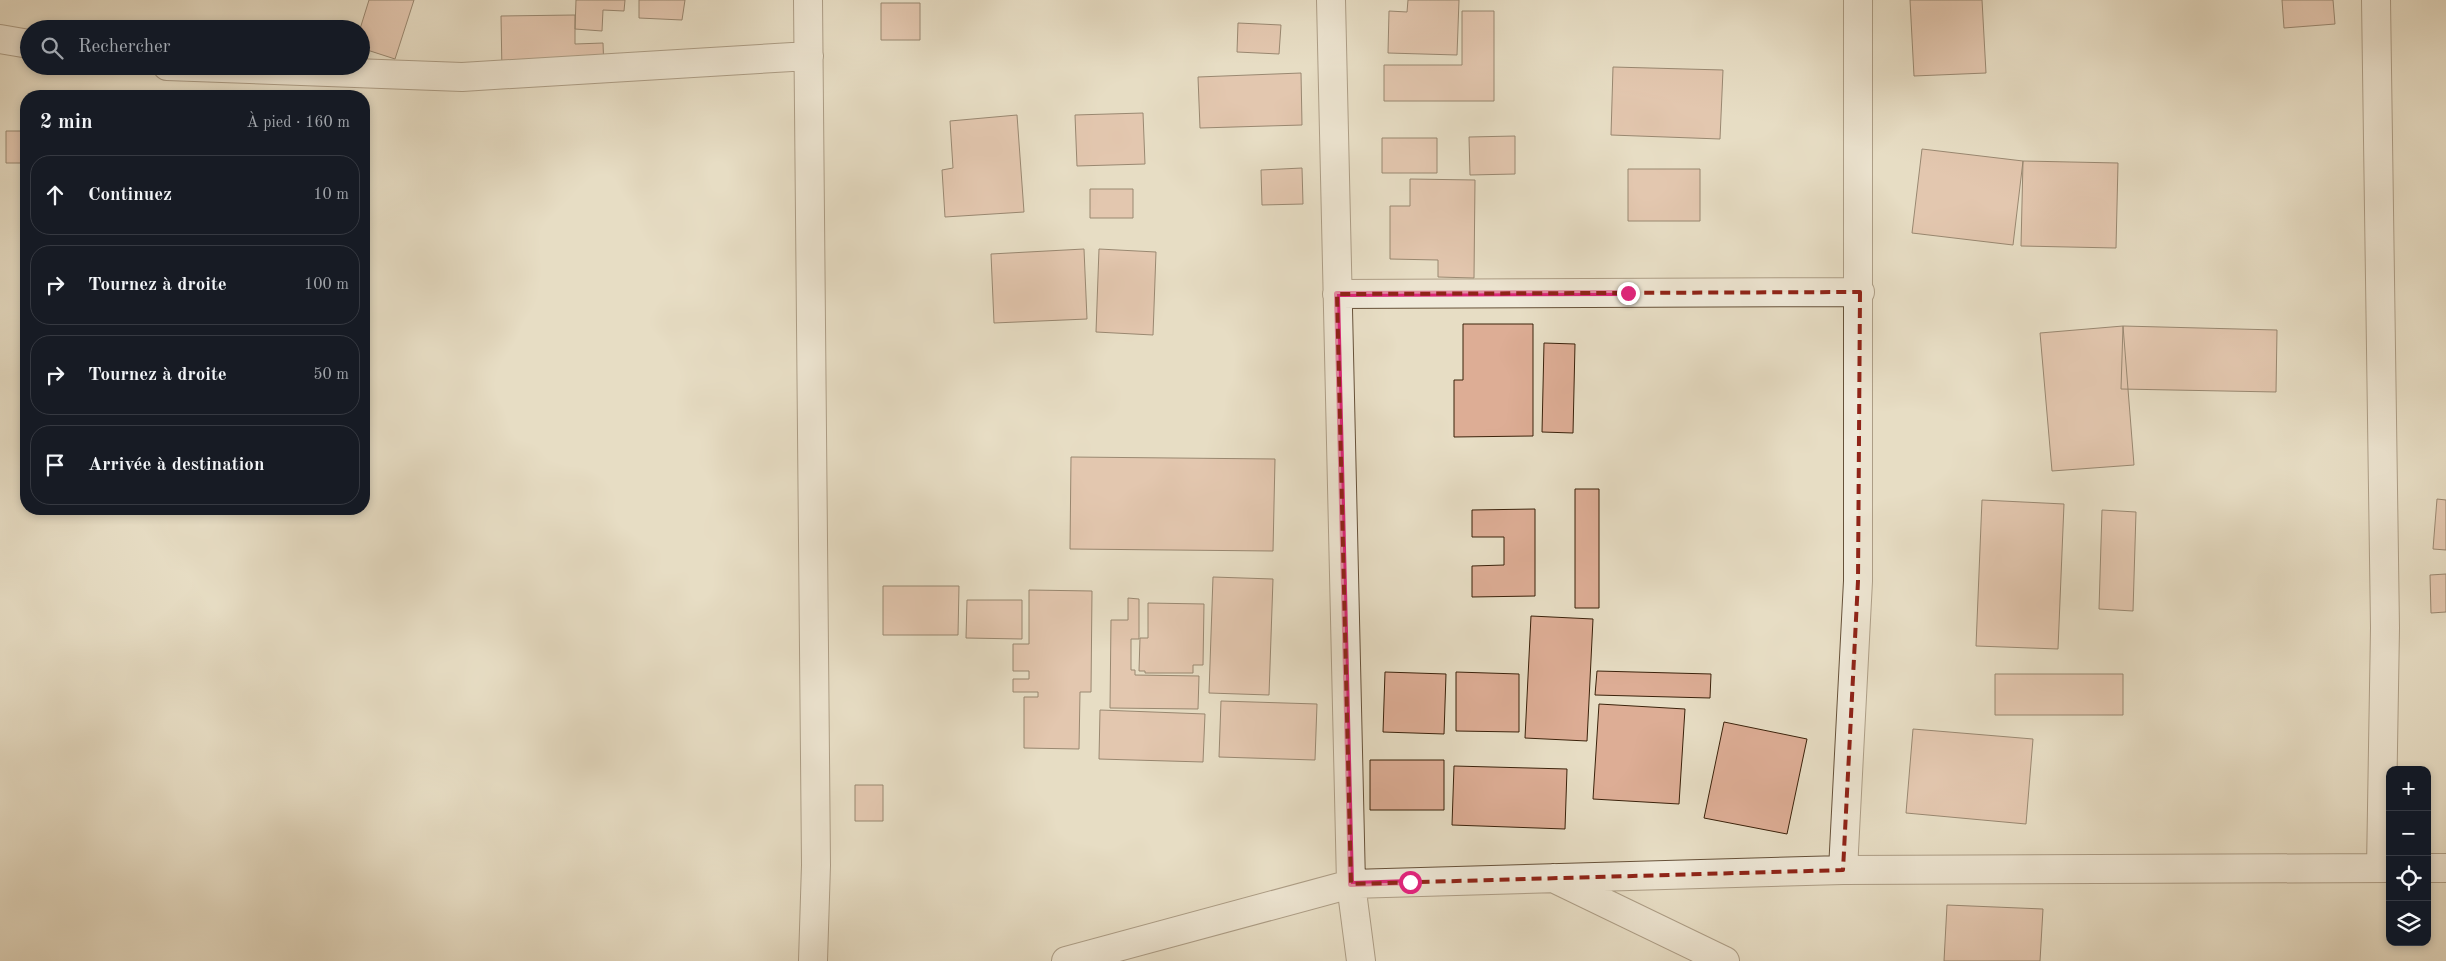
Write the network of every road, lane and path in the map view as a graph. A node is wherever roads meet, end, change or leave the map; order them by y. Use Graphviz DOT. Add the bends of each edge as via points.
graph roads {
  1 [pos="808,0"];
  2 [pos="1331,0"];
  3 [pos="1858,0"];
  4 [pos="2376,0"];
  5 [pos="0,39"];
  6 [pos="20,42"];
  7 [pos="808,56"];
  8 [pos="370,73"];
  9 [pos="1860,292"];
  10 [pos="1337,294"];
  11 [pos="2385,868"];
  12 [pos="2431,868"];
  13 [pos="2446,868"];
  14 [pos="1843,870"];
  15 [pos="1549,877"];
  16 [pos="1351,884"];
  17 [pos="813,961"];
  18 [pos="1066,961"];
  19 [pos="1361,961"];
  20 [pos="1725,961"];
  1 -- 7 [label="street"];
  2 -- 10 [label="street"];
  3 -- 9 [label="street"];
  4 -- 11 [label="street"];
  5 -- 6 [label="street"];
  7 -- 8 [label="street" via="462,76"];
  7 -- 17 [label="street" via="816,865"];
  9 -- 10 [label="street"];
  9 -- 14 [label="street" via="1858,580"];
  10 -- 16 [label="street"];
  11 -- 14 [label="street"];
  12 -- 13 [label="street"];
  14 -- 15 [label="street"];
  15 -- 16 [label="street"];
  15 -- 20 [label="street"];
  16 -- 18 [label="street"];
  16 -- 19 [label="street"];
}
